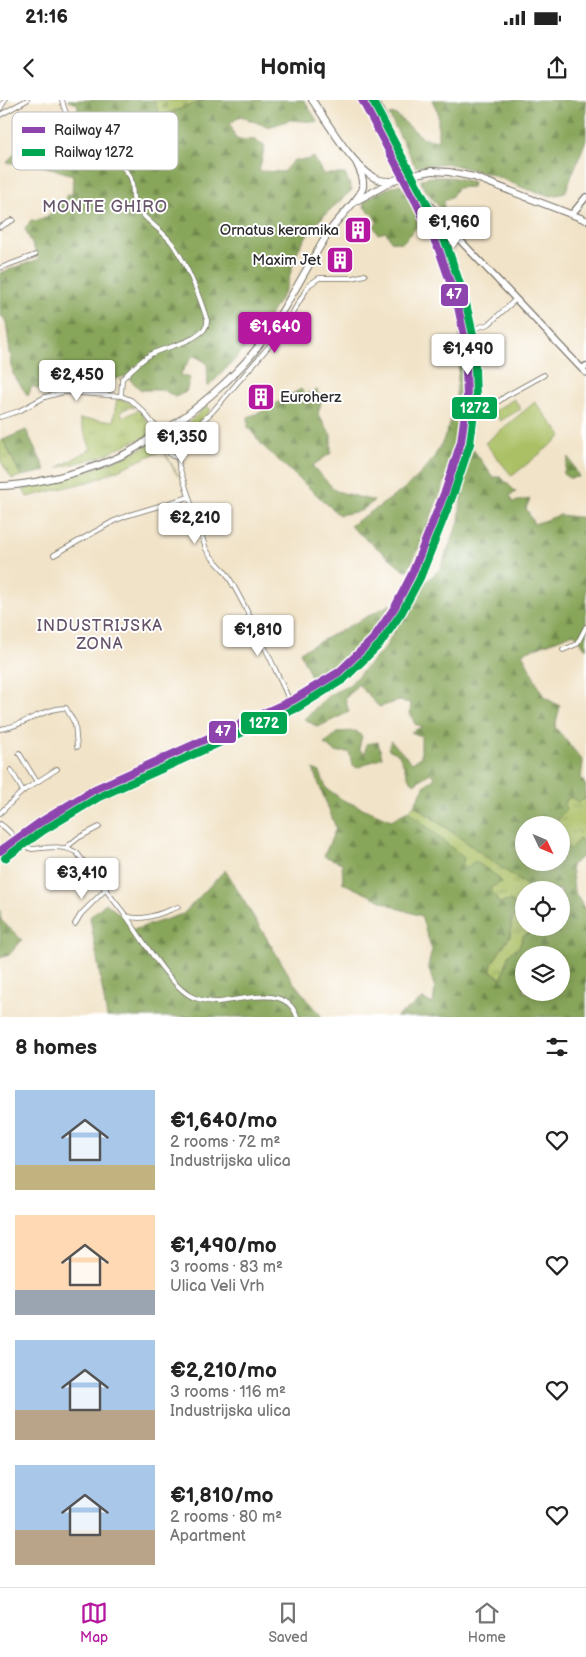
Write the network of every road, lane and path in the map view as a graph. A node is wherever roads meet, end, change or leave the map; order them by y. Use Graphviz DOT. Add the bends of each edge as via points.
graph roads {
  1 [pos="5,100"];
  2 [pos="27,100"];
  3 [pos="62,100"];
  4 [pos="312,100"];
  5 [pos="375,100"];
  6 [pos="0,109"];
  7 [pos="66,112"];
  8 [pos="0,115"];
  9 [pos="356,162"];
  10 [pos="125,170"];
  11 [pos="374,178"];
  12 [pos="393,181"];
  13 [pos="363,184"];
  14 [pos="373,191"];
  15 [pos="586,197"];
  16 [pos="350,207"];
  17 [pos="572,214"];
  18 [pos="13,220"];
  19 [pos="586,220"];
  20 [pos="0,227"];
  21 [pos="35,255"];
  22 [pos="0,268"];
  23 [pos="365,275"];
  24 [pos="516,299"];
  25 [pos="472,323"];
  26 [pos="473,329"];
  27 [pos="585,370"];
  28 [pos="544,375"];
  29 [pos="121,396"];
  30 [pos="476,410"];
  31 [pos="0,418"];
  32 [pos="473,428"];
  33 [pos="161,430"];
  34 [pos="158,440"];
  35 [pos="140,445"];
  36 [pos="178,453"];
  37 [pos="172,456"];
  38 [pos="179,466"];
  39 [pos="0,486"];
  40 [pos="189,497"];
  41 [pos="54,555"];
  42 [pos="586,628"];
  43 [pos="563,650"];
  44 [pos="288,697"];
  45 [pos="0,729"];
  46 [pos="77,747"];
  47 [pos="19,753"];
  48 [pos="10,770"];
  49 [pos="58,770"];
  50 [pos="37,782"];
  51 [pos="23,791"];
  52 [pos="0,813"];
  53 [pos="0,824"];
  54 [pos="98,827"];
  55 [pos="67,847"];
  56 [pos="106,889"];
  57 [pos="178,907"];
  58 [pos="126,916"];
  59 [pos="75,924"];
  60 [pos="297,1017"];
  1 -- 6 [label="street"];
  2 -- 8 [label="street"];
  3 -- 7 [label="street"];
  4 -- 9 [label="main road"];
  5 -- 24 [label="main road" via="425,200"];
  9 -- 11 [label="main road"];
  9 -- 13 [label="main road"];
  10 -- 29 [label="street" via="132,179 136,207 163,232 180,255 208,325 185,342 151,355 136,366 122,379"];
  11 -- 12 [label="main road"];
  11 -- 13 [label="main road" via="366,178"];
  11 -- 14 [label="main road" via="378,186"];
  12 -- 14 [label="main road"];
  12 -- 17 [label="main road, bridge" via="432,171 474,176"];
  13 -- 14 [label="main road" via="366,190"];
  13 -- 16 [label="main road" via="361,193"];
  14 -- 16 [label="main road"];
  15 -- 17 [label="main road"];
  16 -- 33 [label="main road" via="330,231 264,339 210,396"];
  17 -- 19 [label="main road"];
  18 -- 20 [label="street"];
  21 -- 22 [label="street"];
  23 -- 36 [label="street" via="313,281 270,345 194,429"];
  24 -- 26 [label="street" via="489,324"];
  24 -- 27 [label="main road"];
  25 -- 26 [label="street"];
  26 -- 30 [label="street" via="478,372"];
  28 -- 30 [label="street" via="486,409"];
  29 -- 31 [label="street" via="64,392 45,397"];
  29 -- 33 [label="street" via="140,407"];
  30 -- 32 [label="street"];
  33 -- 34 [label="main road" via="154,437"];
  33 -- 35 [label="main road"];
  33 -- 36 [label="street"];
  34 -- 35 [label="main road"];
  34 -- 37 [label="street"];
  35 -- 39 [label="main road" via="76,472 29,484"];
  36 -- 37 [label="street"];
  36 -- 38 [label="street"];
  37 -- 38 [label="street"];
  38 -- 40 [label="street"];
  40 -- 41 [label="street" via="114,520"];
  40 -- 44 [label="street" via="206,549 226,572"];
  42 -- 43 [label="street" via="577,644"];
  45 -- 46 [label="street" via="45,712 66,708 75,724"];
  47 -- 50 [label="street"];
  48 -- 51 [label="street"];
  49 -- 50 [label="street"];
  50 -- 51 [label="street"];
  51 -- 52 [label="street"];
  53 -- 55 [label="street" via="32,850"];
  54 -- 55 [label="street"];
  55 -- 56 [label="street" via="78,853"];
  56 -- 58 [label="street"];
  56 -- 59 [label="street"];
  57 -- 58 [label="street" via="146,918"];
  58 -- 60 [label="street" via="175,984 194,998 216,1002 274,997 288,1002"];
}
